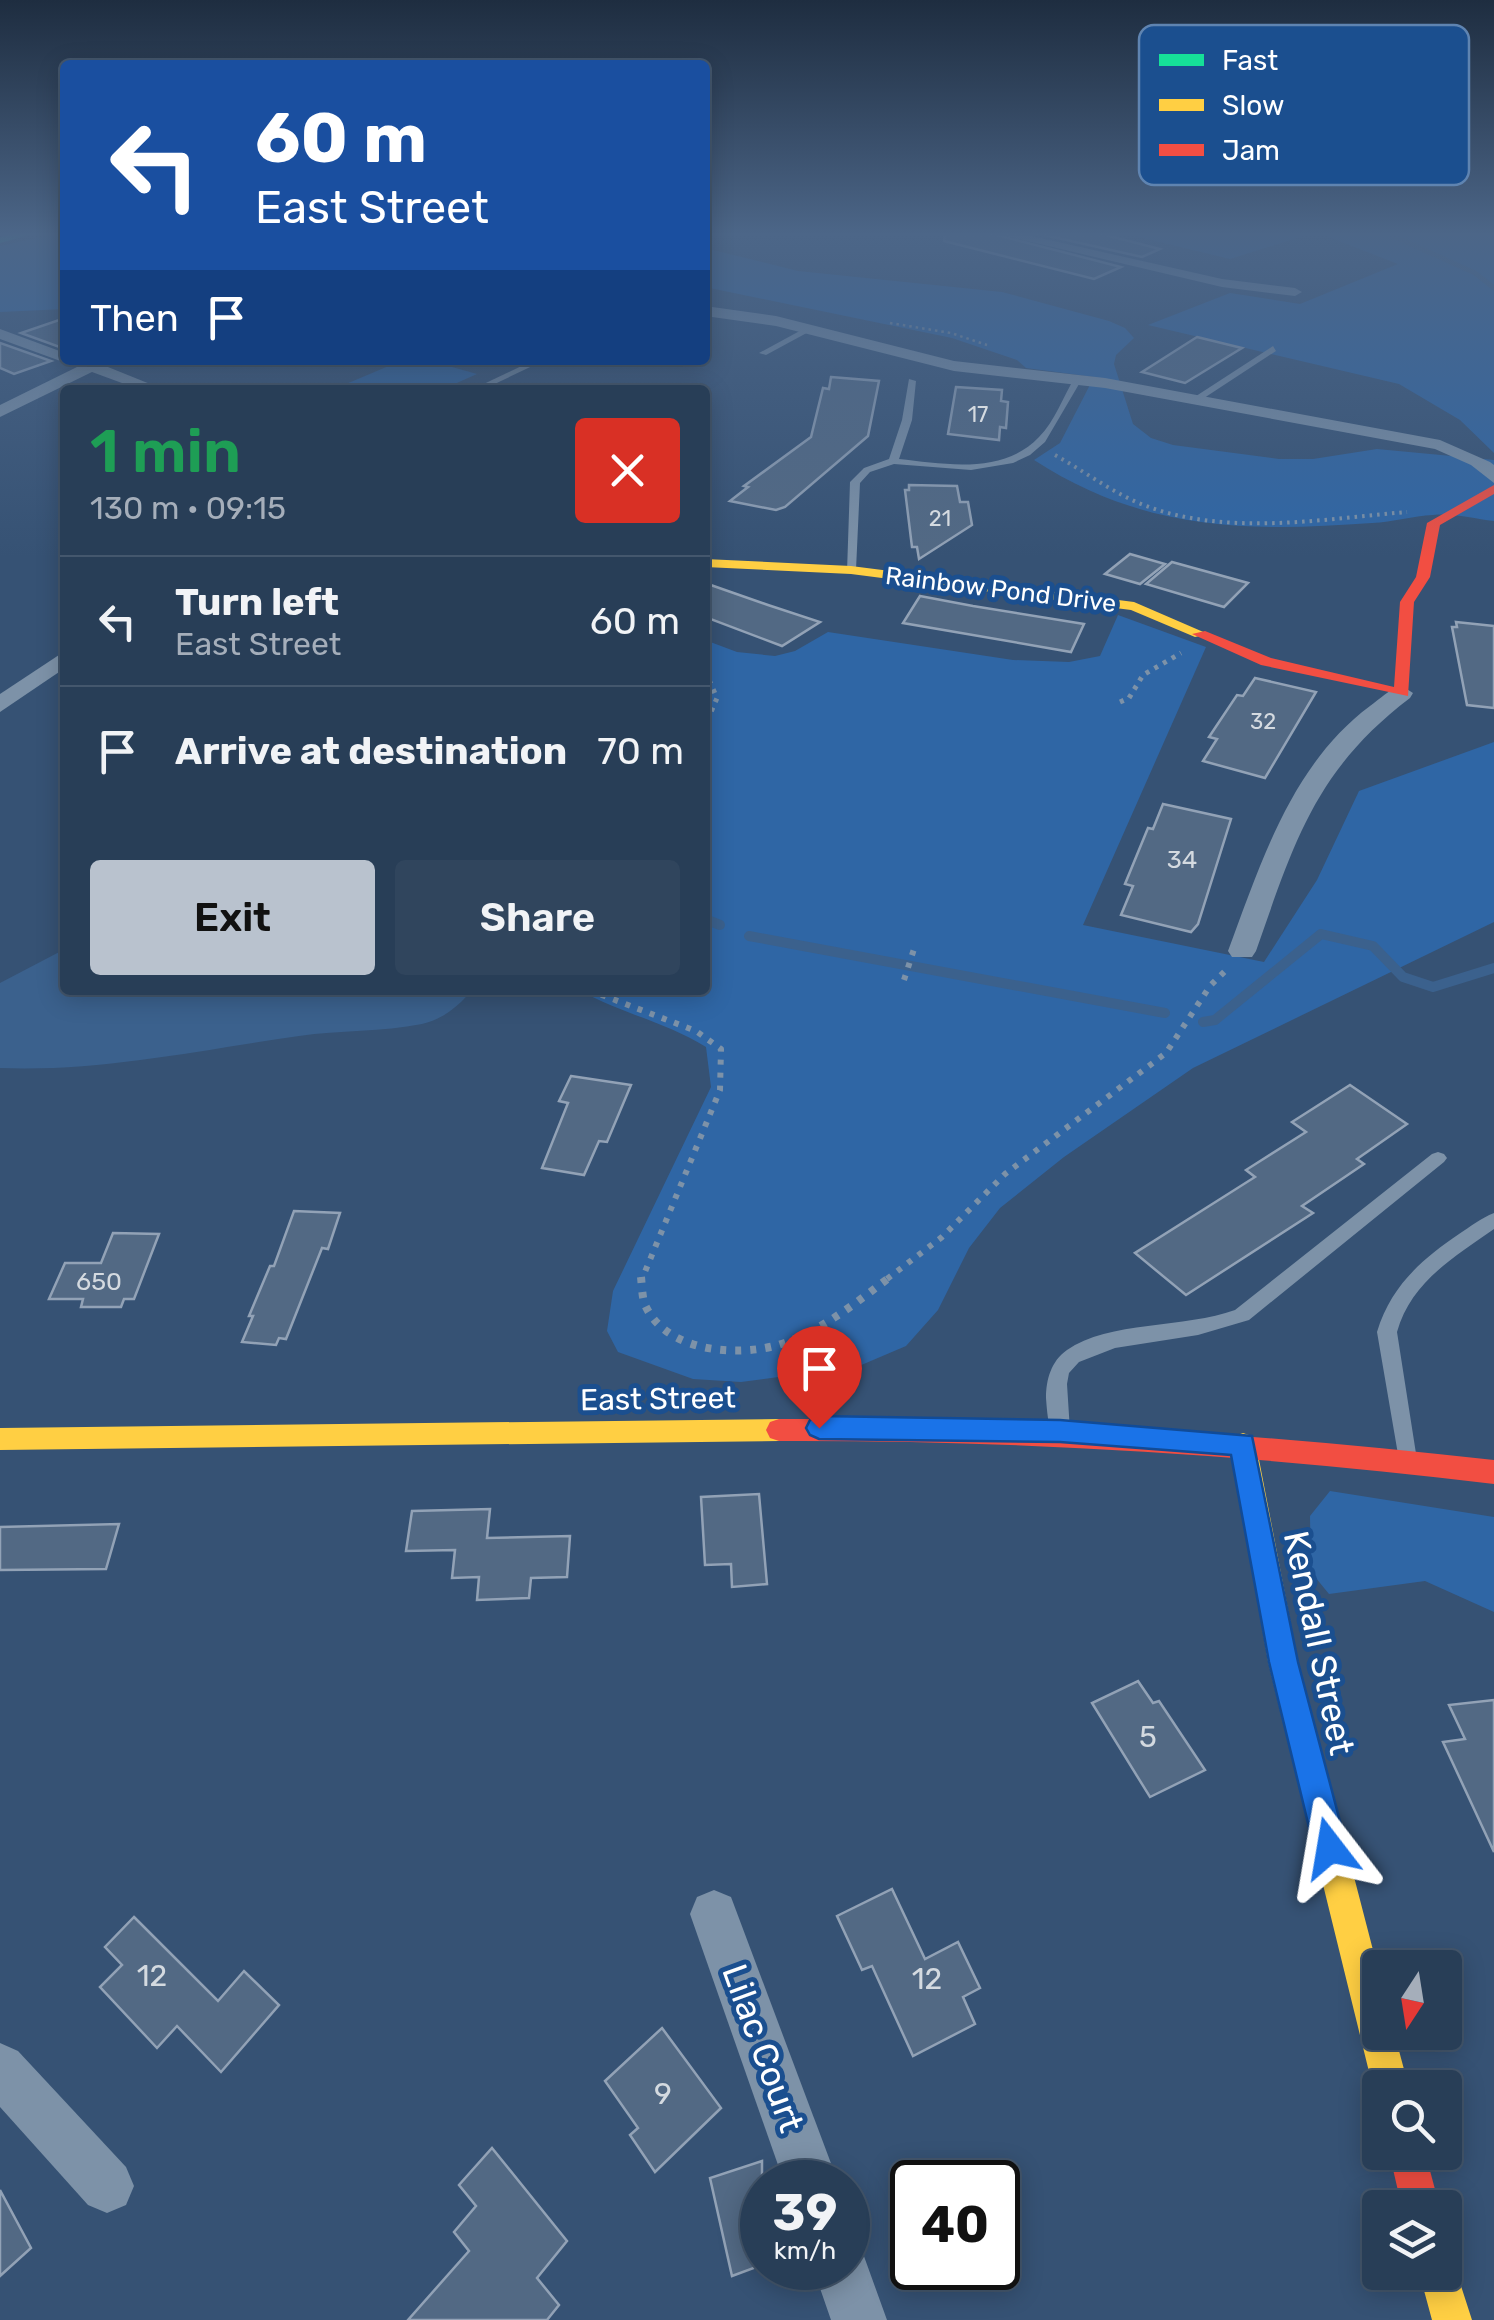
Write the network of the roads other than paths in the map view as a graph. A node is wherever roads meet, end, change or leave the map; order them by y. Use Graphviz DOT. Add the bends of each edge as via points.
graph roads {
  1 [pos="17,340"];
  2 [pos="788,340"];
  3 [pos="854,340"];
  4 [pos="1272,349"];
  5 [pos="763,353"];
  6 [pos="60,356"];
  7 [pos="89,365"];
  8 [pos="529,365"];
  9 [pos="92,366"];
  10 [pos="1078,379"];
  11 [pos="912,381"];
  12 [pos="144,385"];
  13 [pos="486,385"];
  14 [pos="1195,400"];
  15 [pos="0,412"];
  16 [pos="893,460"];
  17 [pos="1494,477"];
  18 [pos="1494,490"];
  19 [pos="710,562"];
  20 [pos="851,570"];
  21 [pos="60,662"];
  22 [pos="1402,694"];
  23 [pos="0,705"];
  24 [pos="1242,952"];
  25 [pos="1438,1158"];
  26 [pos="1494,1220"];
  27 [pos="1060,1431"];
  28 [pos="0,1439"];
  29 [pos="1243,1444"];
  30 [pos="1407,1460"];
  31 [pos="1494,1472"];
  32 [pos="714,1914"];
  33 [pos="0,2069"];
  34 [pos="1386,2070"];
  35 [pos="803,2160"];
  36 [pos="107,2186"];
  37 [pos="849,2290"];
  38 [pos="1443,2290"];
  39 [pos="859,2320"];
  40 [pos="1452,2320"];
  1 -- 6 [label="street"];
  2 -- 5 [label="lane"];
  3 -- 10 [label="street" via="954,366"];
  4 -- 14 [label="lane"];
  7 -- 9 [label="street"];
  8 -- 13 [label="lane"];
  9 -- 12 [label="street"];
  9 -- 15 [label="street"];
  10 -- 14 [label="street"];
  10 -- 16 [label="lane" via="1050,429 1011,460 976,467"];
  11 -- 16 [label="lane"];
  14 -- 17 [label="street" via="1440,445"];
  16 -- 20 [label="lane" via="856,482"];
  18 -- 22 [label="street" via="1434,523 1423,577 1407,602"];
  19 -- 20 [label="street, Rainbow Pond Drive"];
  20 -- 22 [label="street, Rainbow Pond Drive" via="1134,606 1266,662"];
  21 -- 23 [label="street"];
  22 -- 24 [label="street" via="1372,713 1294,812"];
  25 -- 27 [label="lane" via="1222,1325 1109,1340 1078,1351 1061,1367 1056,1388"];
  26 -- 30 [label="lane" via="1413,1280 1390,1312 1387,1332"];
  27 -- 28 [label="street, East Street" via="764,1428"];
  27 -- 29 [label="street, East Street"];
  29 -- 30 [label="street, East Street"];
  29 -- 34 [label="street, Kendall Street" via="1284,1662"];
  30 -- 31 [label="street, East Street"];
  32 -- 35 [label="street, Lilac Court"];
  33 -- 36 [label="street"];
  37 -- 39 [label="street"];
  38 -- 40 [label="street"];
}
